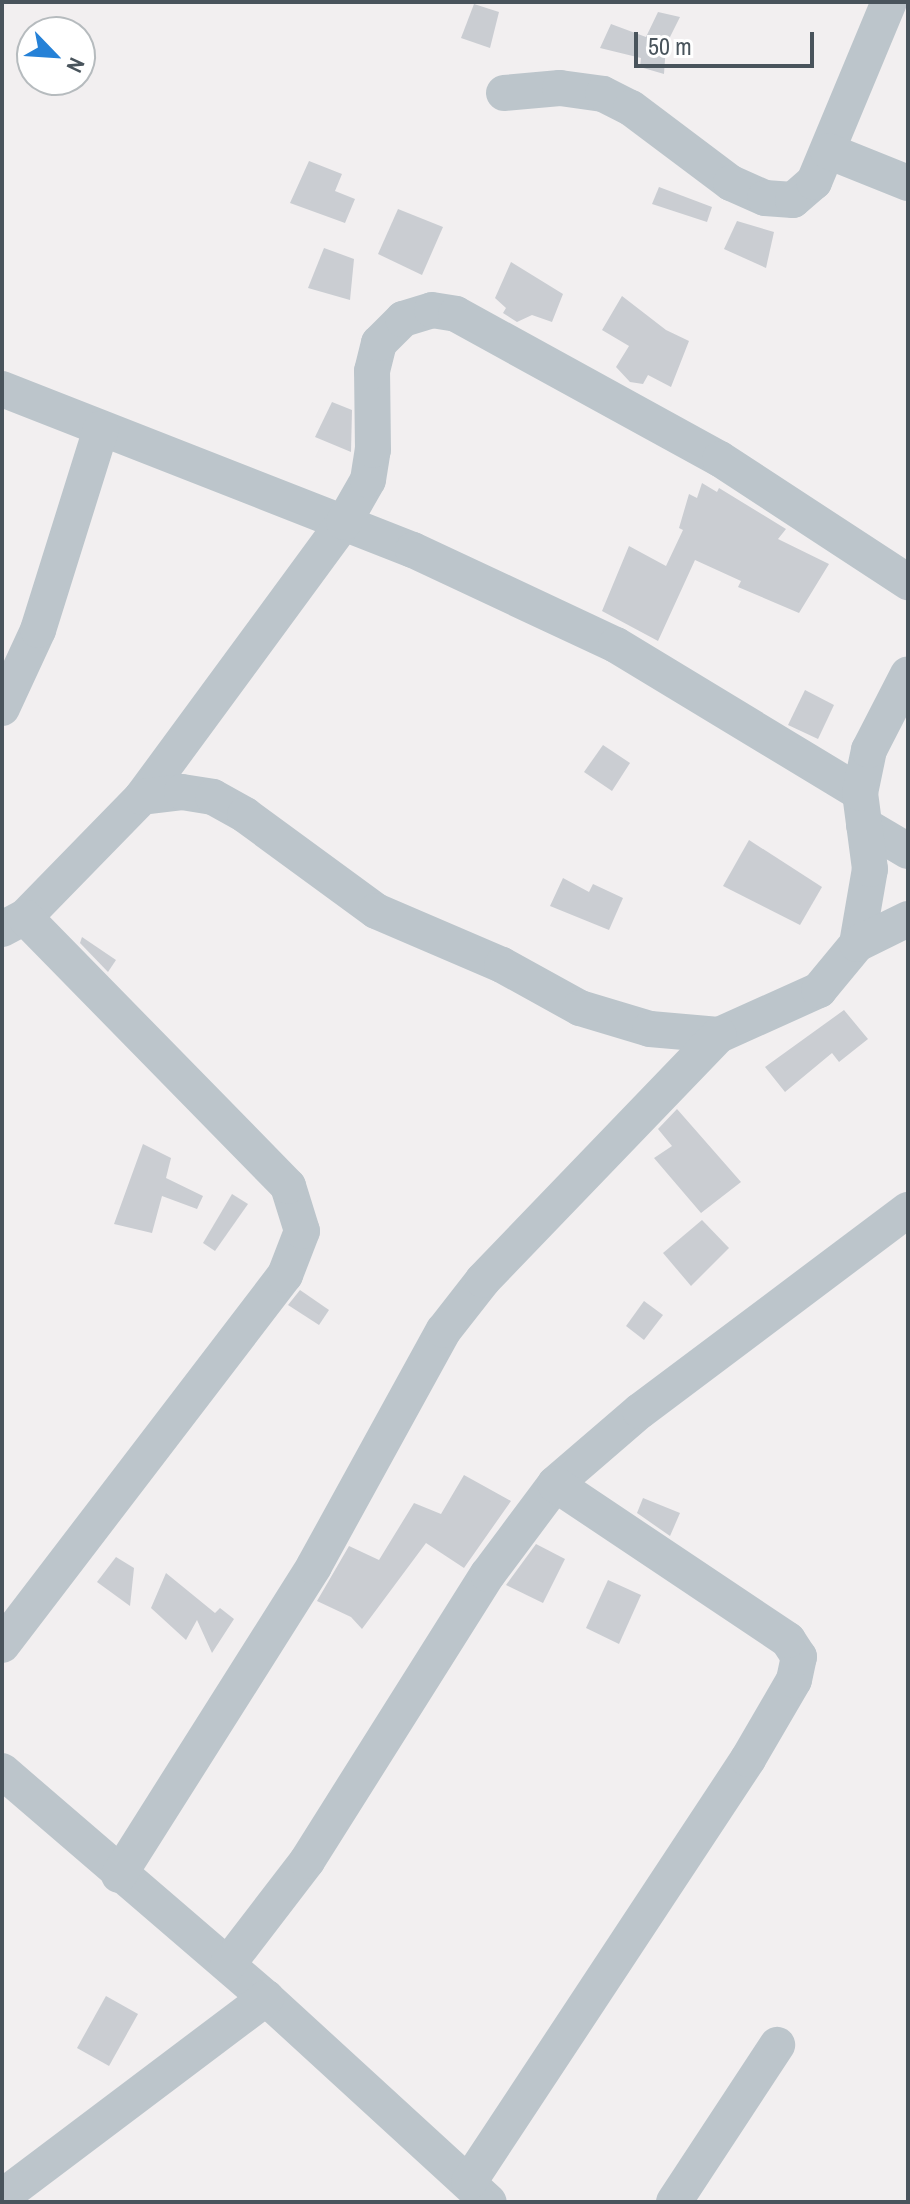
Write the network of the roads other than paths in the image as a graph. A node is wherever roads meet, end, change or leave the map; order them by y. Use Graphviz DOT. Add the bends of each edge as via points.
graph roads {
  1 [pos="889,2"];
  2 [pos="504,93"];
  3 [pos="828,151"];
  4 [pos="908,183"];
  5 [pos="2,389"];
  6 [pos="101,429"];
  7 [pos="344,522"];
  8 [pos="908,582"];
  9 [pos="908,674"];
  10 [pos="2,708"];
  11 [pos="142,797"];
  12 [pos="862,809"];
  13 [pos="908,851"];
  14 [pos="908,919"];
  15 [pos="14,923"];
  16 [pos="857,944"];
  17 [pos="719,1035"];
  18 [pos="908,1210"];
  19 [pos="555,1484"];
  20 [pos="2,1645"];
  21 [pos="2,1771"];
  22 [pos="119,1875"];
  23 [pos="228,1964"];
  24 [pos="266,1998"];
  25 [pos="777,2045"];
  26 [pos="479,2192"];
  27 [pos="2,2197"];
  28 [pos="674,2202"];
  1 -- 3 [label="street"];
  2 -- 3 [label="street" via="560,88 603,94 631,108 731,183 765,198 793,200 814,182"];
  3 -- 4 [label="street"];
  5 -- 6 [label="street"];
  6 -- 7 [label="street"];
  6 -- 10 [label="street" via="38,630"];
  7 -- 8 [label="street" via="368,480 372,371 379,343 403,319 432,310 456,314 720,459"];
  7 -- 11 [label="street"];
  7 -- 12 [label="street" via="616,645"];
  9 -- 12 [label="street" via="869,750"];
  11 -- 15 [label="street"];
  11 -- 17 [label="street" via="182,792 213,797 376,911 502,965 580,1008 650,1029"];
  12 -- 13 [label="street"];
  12 -- 16 [label="street" via="870,869"];
  14 -- 16 [label="street"];
  15 -- 20 [label="street" via="288,1186 302,1231 285,1275"];
  16 -- 17 [label="street" via="819,990"];
  17 -- 22 [label="street" via="483,1280 444,1330 314,1566"];
  18 -- 19 [label="street" via="640,1411"];
  19 -- 23 [label="street" via="488,1574 307,1861"];
  19 -- 26 [label="street" via="788,1640 799,1657 794,1680 748,1759"];
  21 -- 22 [label="street"];
  22 -- 23 [label="street"];
  23 -- 24 [label="street"];
  24 -- 26 [label="street"];
  24 -- 27 [label="street"];
  25 -- 28 [label="street"];
}
